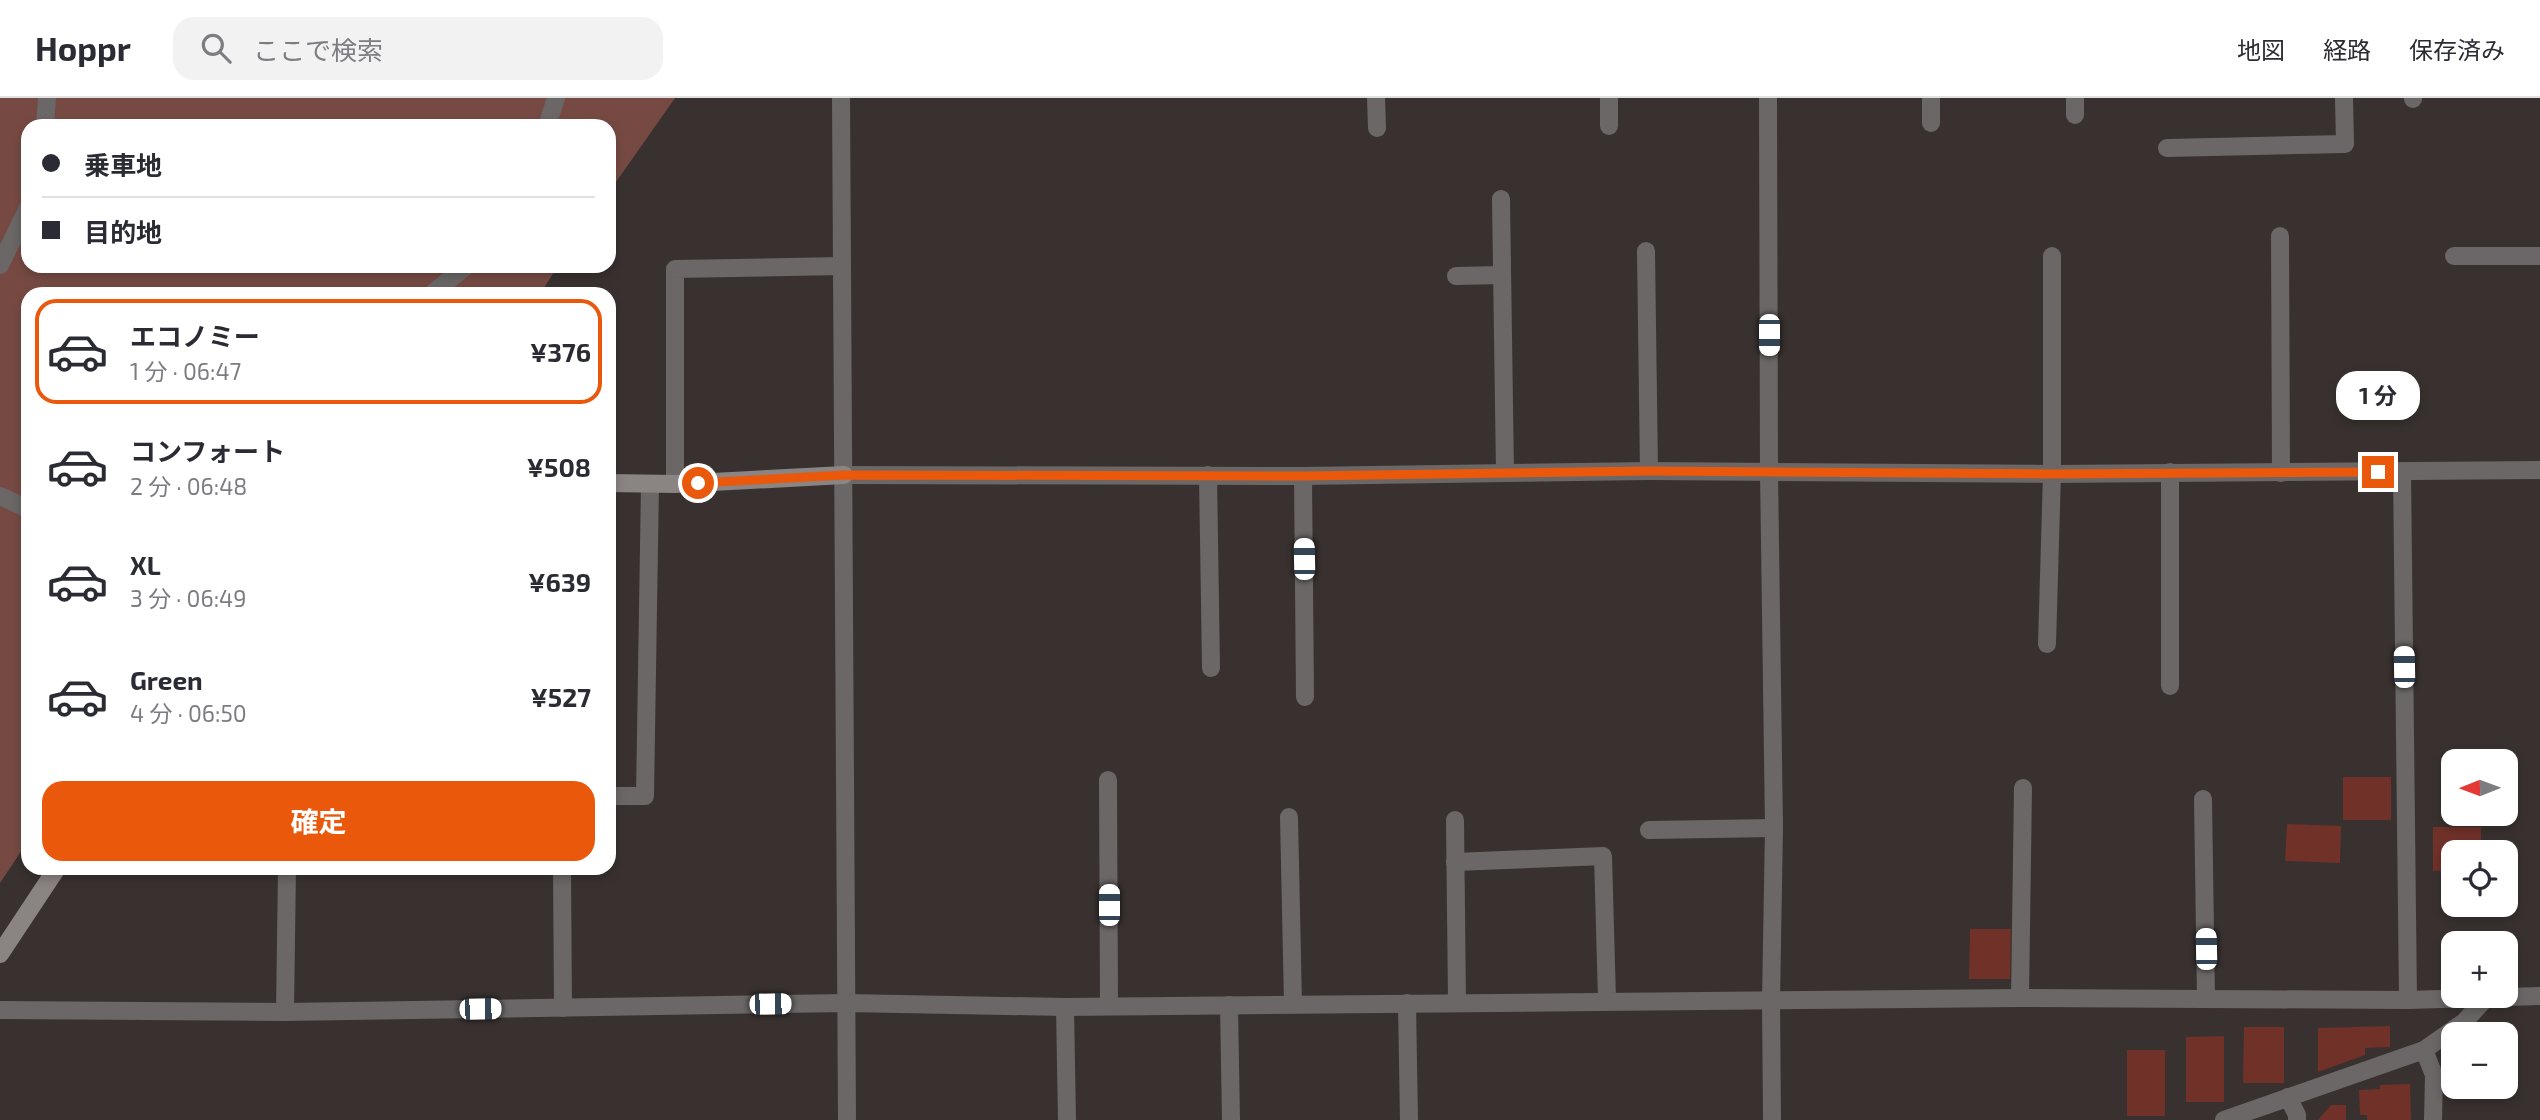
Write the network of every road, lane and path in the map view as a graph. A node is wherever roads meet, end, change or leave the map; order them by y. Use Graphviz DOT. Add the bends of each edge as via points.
graph roads {
  1 [pos="47,98"];
  2 [pos="555,98"];
  3 [pos="842,98"];
  4 [pos="1376,98"];
  5 [pos="1609,98"];
  6 [pos="1768,98"];
  7 [pos="1931,98"];
  8 [pos="2344,98"];
  9 [pos="46,119"];
  10 [pos="549,119"];
  11 [pos="1931,123"];
  12 [pos="1609,126"];
  13 [pos="1377,128"];
  14 [pos="2167,148"];
  15 [pos="1501,199"];
  16 [pos="21,222"];
  17 [pos="2280,236"];
  18 [pos="1646,251"];
  19 [pos="2052,256"];
  20 [pos="2454,256"];
  21 [pos="2540,256"];
  22 [pos="0,265"];
  23 [pos="842,267"];
  24 [pos="458,273"];
  25 [pos="1502,275"];
  26 [pos="1455,276"];
  27 [pos="440,287"];
  28 [pos="2540,470"];
  29 [pos="1649,471"];
  30 [pos="1769,472"];
  31 [pos="2170,472"];
  32 [pos="2402,472"];
  33 [pos="1505,473"];
  34 [pos="2281,473"];
  35 [pos="2052,474"];
  36 [pos="844,475"];
  37 [pos="1208,475"];
  38 [pos="1303,476"];
  39 [pos="616,483"];
  40 [pos="650,484"];
  41 [pos="675,484"];
  42 [pos="0,496"];
  43 [pos="21,506"];
  44 [pos="2047,644"];
  45 [pos="1211,668"];
  46 [pos="2170,686"];
  47 [pos="1305,696"];
  48 [pos="1108,780"];
  49 [pos="2023,788"];
  50 [pos="616,796"];
  51 [pos="2203,799"];
  52 [pos="1289,817"];
  53 [pos="1455,820"];
  54 [pos="1774,828"];
  55 [pos="1649,830"];
  56 [pos="1455,862"];
  57 [pos="53,875"];
  58 [pos="287,875"];
  59 [pos="562,875"];
  60 [pos="0,954"];
  61 [pos="2540,996"];
  62 [pos="2518,997"];
  63 [pos="2020,998"];
  64 [pos="2206,999"];
  65 [pos="2441,999"];
  66 [pos="1607,1000"];
  67 [pos="1771,1000"];
  68 [pos="2408,1000"];
  69 [pos="1457,1002"];
  70 [pos="847,1003"];
  71 [pos="1407,1003"];
  72 [pos="1293,1004"];
  73 [pos="1229,1005"];
  74 [pos="1109,1006"];
  75 [pos="1065,1007"];
  76 [pos="563,1008"];
  77 [pos="2477,1008"];
  78 [pos="0,1010"];
  79 [pos="285,1012"];
  80 [pos="2424,1050"];
  81 [pos="2288,1097"];
  82 [pos="847,1120"];
  83 [pos="1067,1120"];
  84 [pos="1231,1120"];
  85 [pos="1409,1120"];
  86 [pos="1772,1120"];
  87 [pos="2224,1120"];
  88 [pos="2297,1120"];
  89 [pos="2433,1120"];
  1 -- 9 [label="street"];
  2 -- 10 [label="street"];
  3 -- 23 [label="street"];
  4 -- 13 [label="street"];
  5 -- 12 [label="street"];
  6 -- 30 [label="street"];
  7 -- 11 [label="street"];
  8 -- 14 [label="street" via="2345,144"];
  15 -- 25 [label="street"];
  16 -- 22 [label="street"];
  17 -- 34 [label="street"];
  18 -- 29 [label="street"];
  19 -- 35 [label="street"];
  20 -- 21 [label="street"];
  23 -- 36 [label="street"];
  23 -- 41 [label="street" via="675,269"];
  24 -- 27 [label="street"];
  25 -- 26 [label="street"];
  25 -- 33 [label="street"];
  28 -- 32 [label="street"];
  29 -- 30 [label="street"];
  29 -- 33 [label="street"];
  30 -- 35 [label="street"];
  30 -- 54 [label="street"];
  31 -- 34 [label="street"];
  31 -- 35 [label="street"];
  31 -- 46 [label="street"];
  32 -- 34 [label="street"];
  32 -- 68 [label="street"];
  33 -- 38 [label="street"];
  35 -- 44 [label="street"];
  36 -- 37 [label="street"];
  36 -- 41 [label="street"];
  36 -- 70 [label="street"];
  37 -- 38 [label="street"];
  37 -- 45 [label="street"];
  38 -- 47 [label="street"];
  39 -- 40 [label="street"];
  40 -- 41 [label="street"];
  40 -- 50 [label="street" via="645,796"];
  42 -- 43 [label="street"];
  48 -- 74 [label="street"];
  49 -- 63 [label="street"];
  51 -- 64 [label="street"];
  52 -- 72 [label="street"];
  53 -- 56 [label="street"];
  54 -- 55 [label="street"];
  54 -- 67 [label="street"];
  56 -- 66 [label="street" via="1603,856"];
  56 -- 69 [label="street"];
  57 -- 60 [label="street"];
  58 -- 79 [label="street"];
  59 -- 76 [label="street"];
  61 -- 62 [label="street"];
  63 -- 64 [label="street"];
  63 -- 67 [label="street"];
  64 -- 68 [label="street"];
  65 -- 68 [label="street"];
  66 -- 67 [label="street"];
  66 -- 69 [label="street"];
  67 -- 86 [label="street"];
  69 -- 71 [label="street"];
  70 -- 75 [label="street"];
  70 -- 76 [label="street"];
  70 -- 82 [label="street"];
  71 -- 72 [label="street"];
  71 -- 85 [label="street"];
  72 -- 73 [label="street"];
  73 -- 74 [label="street"];
  73 -- 84 [label="street"];
  74 -- 75 [label="street"];
  75 -- 83 [label="street"];
  76 -- 79 [label="street"];
  77 -- 80 [label="street"];
  78 -- 79 [label="street"];
  80 -- 81 [label="street"];
  80 -- 89 [label="street" via="2434,1075"];
  81 -- 87 [label="street"];
  81 -- 88 [label="street"];
}
